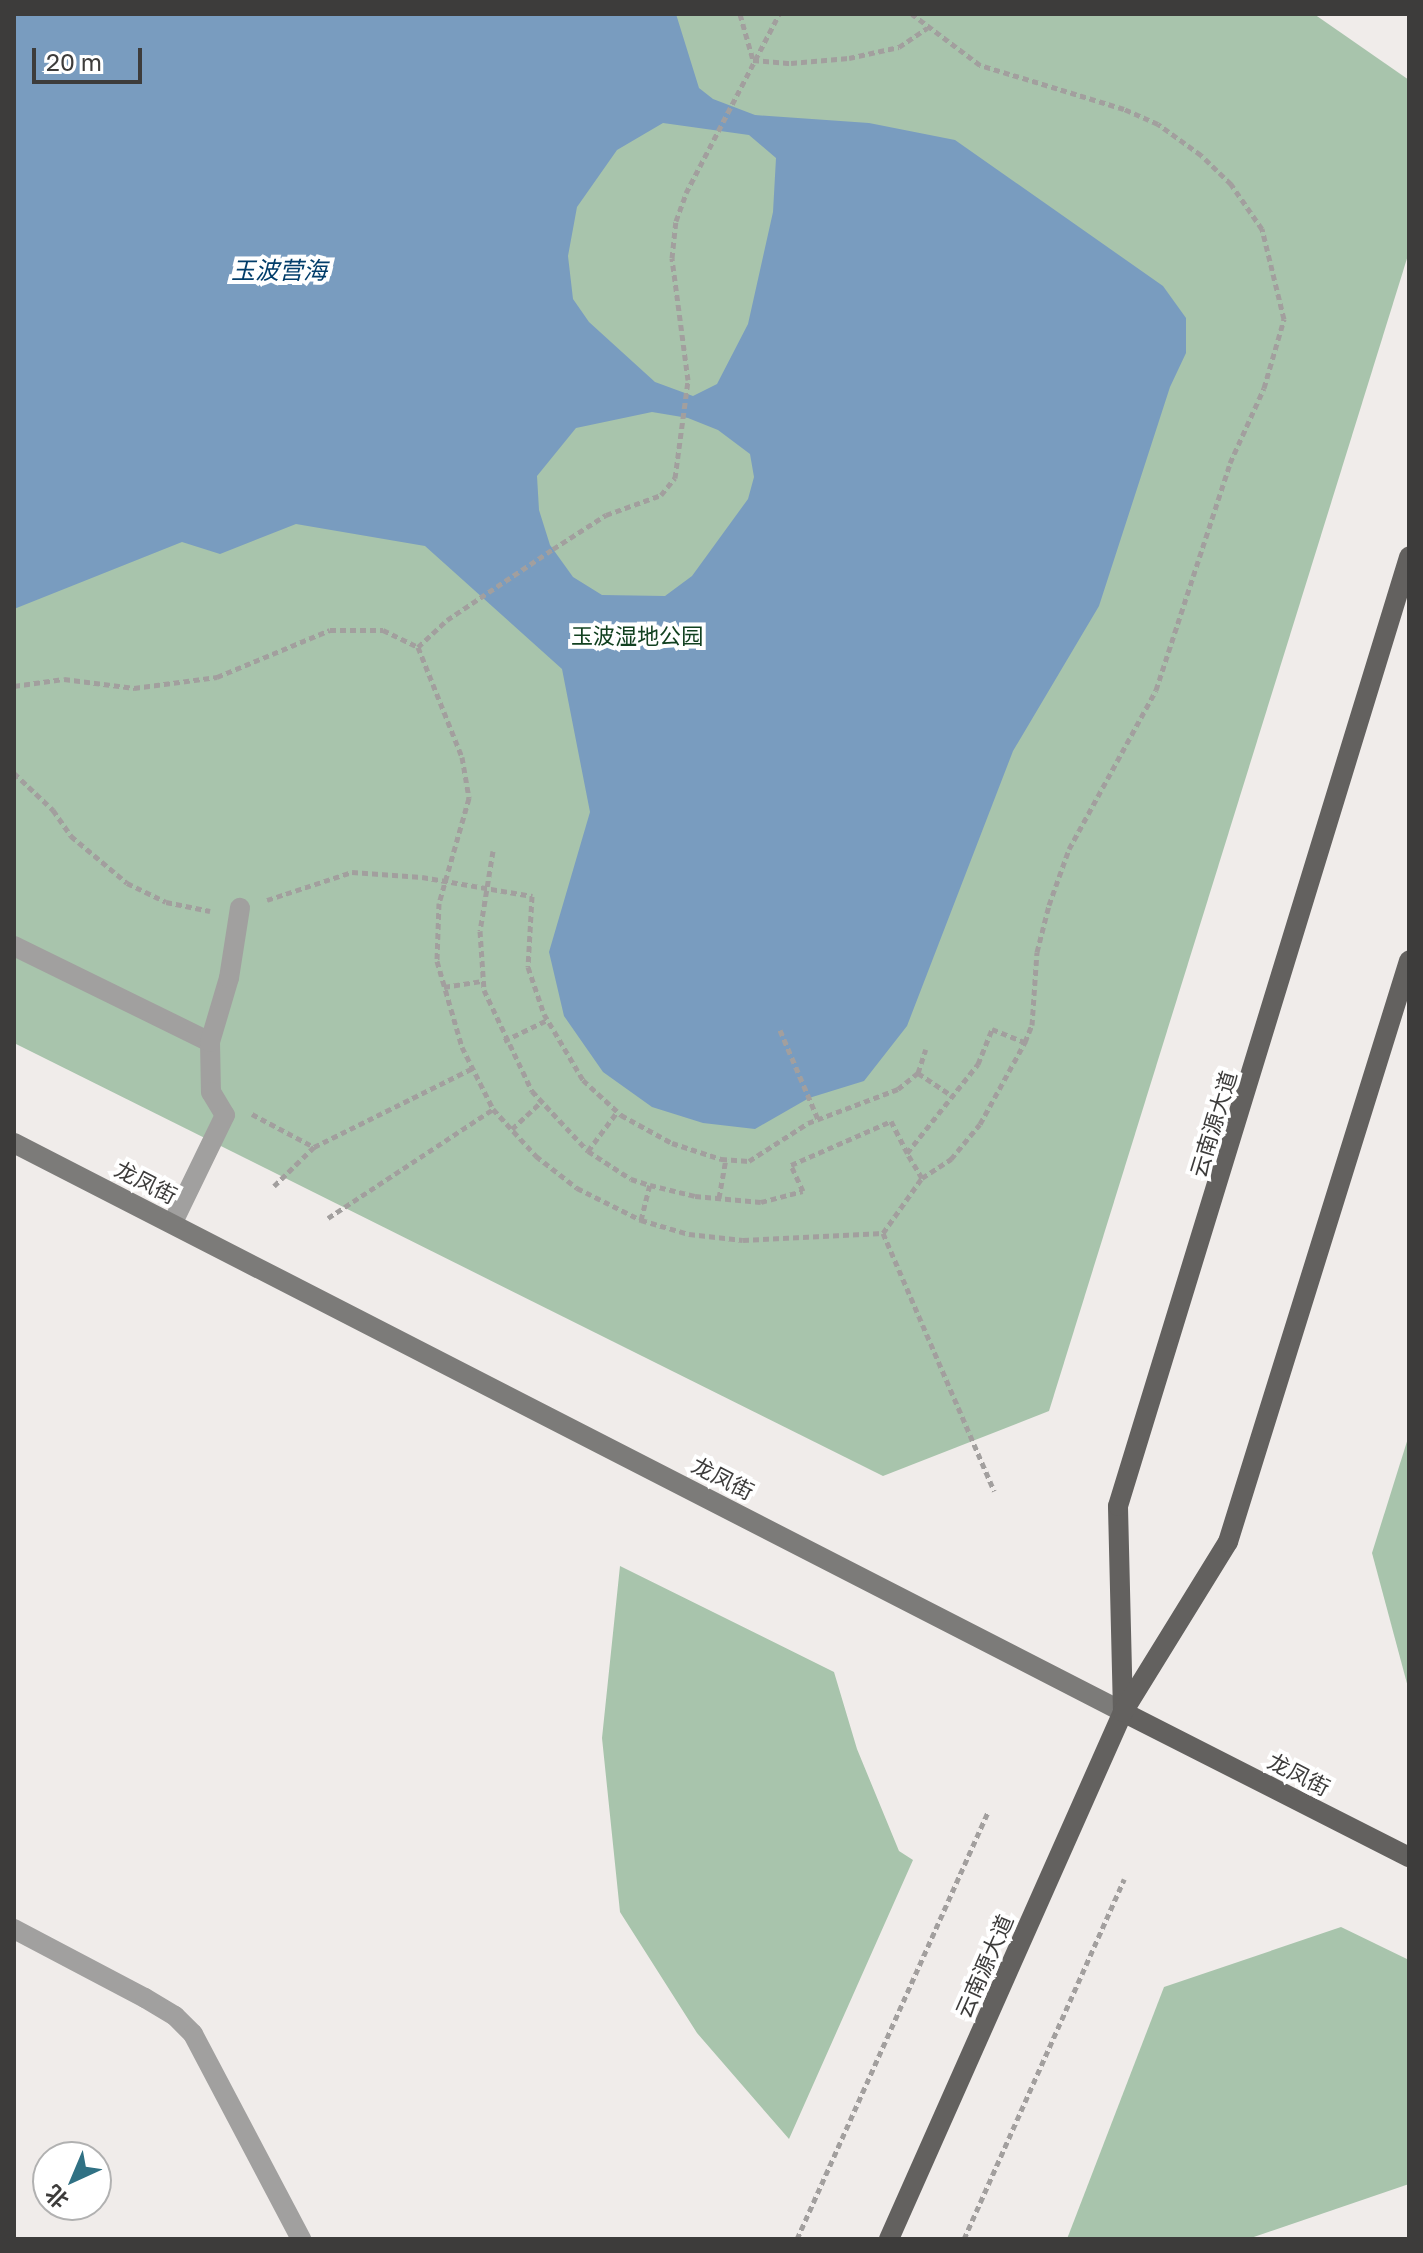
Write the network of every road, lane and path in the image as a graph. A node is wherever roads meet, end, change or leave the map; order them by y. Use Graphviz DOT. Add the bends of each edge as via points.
graph roads {
  1 [pos="740,14"];
  2 [pos="779,14"];
  3 [pos="912,14"];
  4 [pos="927,28"];
  5 [pos="753,60"];
  6 [pos="1409,557"];
  7 [pos="418,647"];
  8 [pos="14,686"];
  9 [pos="14,773"];
  10 [pos="493,851"];
  11 [pos="445,884"];
  12 [pos="484,890"];
  13 [pos="240,908"];
  14 [pos="14,946"];
  15 [pos="1409,961"];
  16 [pos="483,981"];
  17 [pos="444,987"];
  18 [pos="547,1020"];
  19 [pos="780,1030"];
  20 [pos="504,1041"];
  21 [pos="210,1042"];
  22 [pos="1025,1042"];
  23 [pos="926,1049"];
  24 [pos="473,1068"];
  25 [pos="918,1073"];
  26 [pos="211,1092"];
  27 [pos="954,1097"];
  28 [pos="541,1102"];
  29 [pos="493,1109"];
  30 [pos="617,1112"];
  31 [pos="818,1119"];
  32 [pos="512,1129"];
  33 [pos="14,1143"];
  34 [pos="314,1147"];
  35 [pos="588,1151"];
  36 [pos="907,1153"];
  37 [pos="726,1159"];
  38 [pos="922,1178"];
  39 [pos="650,1185"];
  40 [pos="274,1186"];
  41 [pos="719,1198"];
  42 [pos="328,1218"];
  43 [pos="641,1220"];
  44 [pos="173,1222"];
  45 [pos="883,1233"];
  46 [pos="994,1491"];
  47 [pos="1123,1712"];
  48 [pos="988,1812"];
  49 [pos="1409,1857"];
  50 [pos="1124,1879"];
  51 [pos="14,1929"];
  52 [pos="301,2239"];
  53 [pos="797,2239"];
  54 [pos="889,2239"];
  55 [pos="964,2239"];
  1 -- 5 [label="path"];
  2 -- 5 [label="path"];
  3 -- 4 [label="path"];
  4 -- 5 [label="path" via="899,47 849,58"];
  4 -- 22 [label="path" via="980,65 1124,109 1158,124 1201,155 1231,184 1262,229 1284,319 1264,388 1230,463 1156,690 1059,877 1037,952 1032,1025"];
  5 -- 7 [label="path" via="676,221 672,258 683,321 686,394 675,478 661,495 606,515 481,596"];
  6 -- 47 [label="main road, 云南源大道" via="1118,1506"];
  7 -- 8 [label="path" via="383,630 330,630 217,677 134,688 64,679"];
  7 -- 11 [label="path" via="462,757 469,798"];
  9 -- 13 [label="path" via="79,844 127,883 166,902 214,911"];
  10 -- 12 [label="path"];
  11 -- 12 [label="path"];
  11 -- 13 [label="path" via="352,872"];
  11 -- 17 [label="path" via="437,961"];
  12 -- 16 [label="path"];
  12 -- 18 [label="path" via="532,896 528,967"];
  13 -- 21 [label="lane" via="232,964"];
  14 -- 21 [label="lane"];
  15 -- 47 [label="main road, 云南源大道" via="1228,1542"];
  16 -- 17 [label="path"];
  16 -- 20 [label="path"];
  17 -- 24 [label="path"];
  18 -- 20 [label="path"];
  18 -- 30 [label="path" via="583,1080"];
  19 -- 31 [label="path"];
  20 -- 28 [label="path"];
  21 -- 26 [label="lane"];
  22 -- 27 [label="path" via="992,1029 978,1064"];
  22 -- 38 [label="path" via="980,1124 951,1159"];
  23 -- 25 [label="path"];
  24 -- 29 [label="path"];
  24 -- 34 [label="path"];
  25 -- 27 [label="path"];
  25 -- 31 [label="path" via="898,1089"];
  26 -- 34 [label="path"];
  26 -- 44 [label="lane" via="225,1115"];
  27 -- 36 [label="path"];
  28 -- 32 [label="path"];
  28 -- 35 [label="path"];
  29 -- 32 [label="path"];
  29 -- 42 [label="path"];
  30 -- 35 [label="path"];
  30 -- 37 [label="path" via="672,1143"];
  31 -- 37 [label="path" via="772,1142 749,1161"];
  32 -- 43 [label="path" via="577,1188"];
  33 -- 44 [label="street, 龙凤街"];
  34 -- 40 [label="path"];
  35 -- 39 [label="path"];
  36 -- 38 [label="path"];
  36 -- 41 [label="path" via="891,1121 791,1165 803,1191 761,1202"];
  37 -- 41 [label="path"];
  38 -- 45 [label="path"];
  39 -- 41 [label="path"];
  39 -- 43 [label="path"];
  43 -- 45 [label="path" via="689,1234 743,1240"];
  44 -- 47 [label="street, 龙凤街"];
  45 -- 46 [label="path"];
  47 -- 49 [label="main road, 龙凤街"];
  47 -- 54 [label="main road, 云南源大道"];
  48 -- 53 [label="path"];
  50 -- 55 [label="path"];
  51 -- 52 [label="lane" via="155,2004 193,2034"];
}
